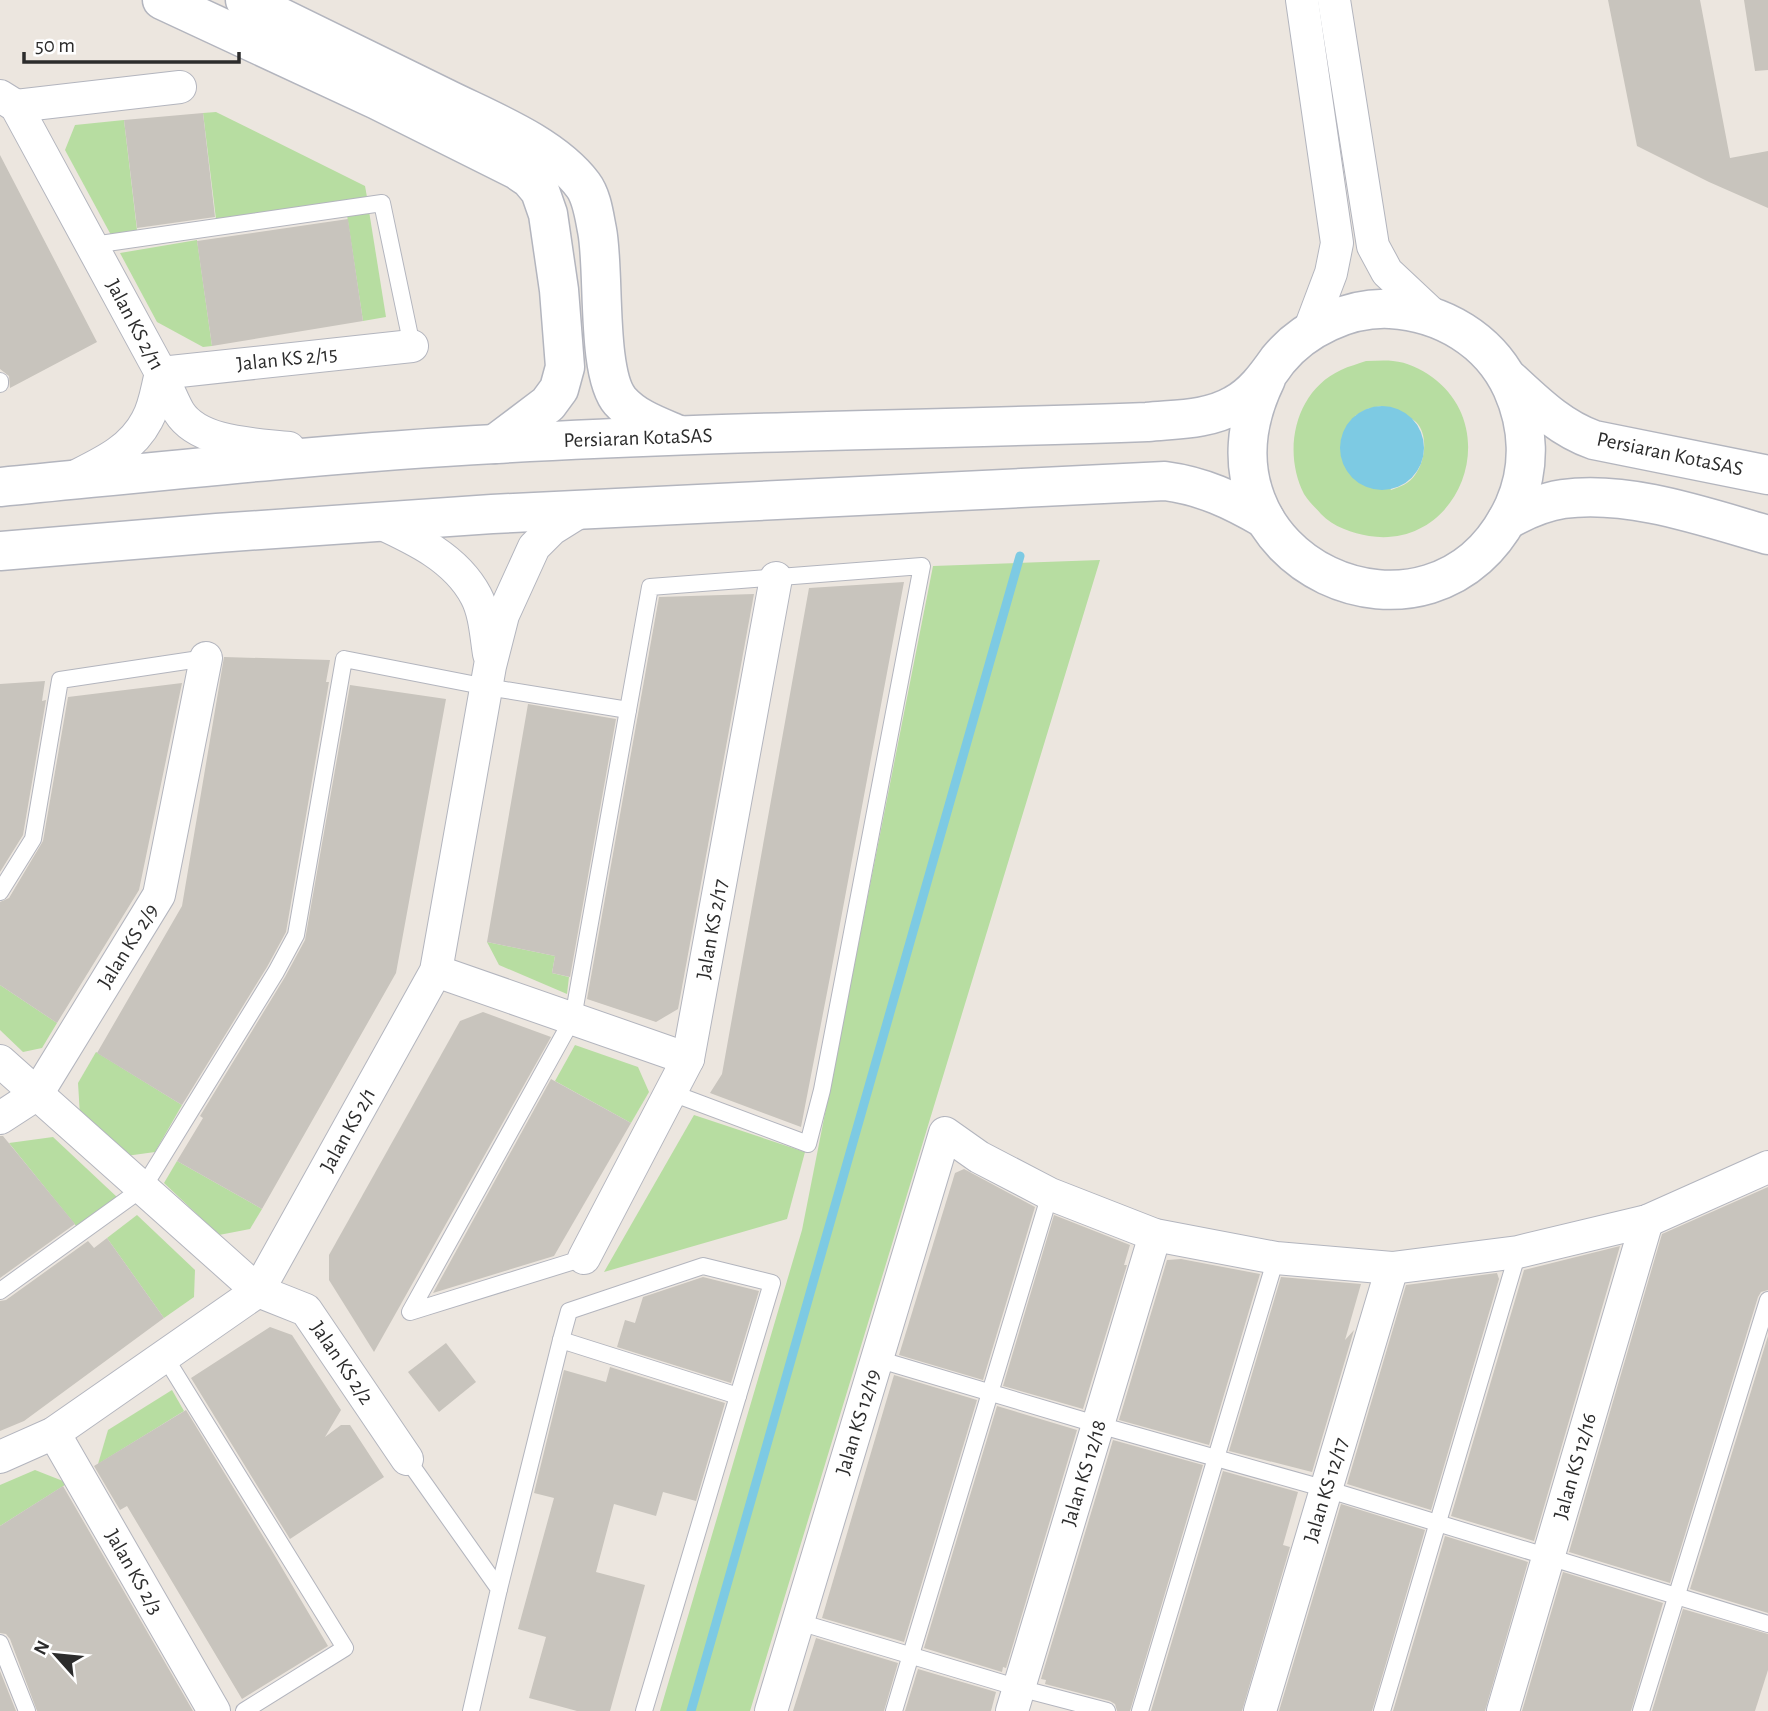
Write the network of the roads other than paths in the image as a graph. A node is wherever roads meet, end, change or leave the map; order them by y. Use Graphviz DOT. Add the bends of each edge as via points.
graph roads {
  1 [pos="162,0"];
  2 [pos="245,0"];
  3 [pos="1302,0"];
  4 [pos="1334,0"];
  5 [pos="180,86"];
  6 [pos="8,101"];
  7 [pos="93,245"];
  8 [pos="1435,317"];
  9 [pos="1308,334"];
  10 [pos="412,346"];
  11 [pos="162,373"];
  12 [pos="1266,379"];
  13 [pos="1508,379"];
  14 [pos="679,435"];
  15 [pos="495,444"];
  16 [pos="339,454"];
  17 [pos="1768,475"];
  18 [pos="65,481"];
  19 [pos="0,487"];
  20 [pos="584,509"];
  21 [pos="1265,519"];
  22 [pos="1507,520"];
  23 [pos="378,522"];
  24 [pos="1768,535"];
  25 [pos="0,551"];
  26 [pos="776,578"];
  27 [pos="206,658"];
  28 [pos="489,677"];
  29 [pos="628,710"];
  30 [pos="0,892"];
  31 [pos="436,971"];
  32 [pos="573,1018"];
  33 [pos="688,1059"];
  34 [pos="0,1061"];
  35 [pos="672,1093"];
  36 [pos="37,1094"];
  37 [pos="0,1118"];
  38 [pos="1768,1167"];
  39 [pos="142,1188"];
  40 [pos="1050,1194"];
  41 [pos="1647,1221"];
  42 [pos="1155,1235"];
  43 [pos="1518,1252"];
  44 [pos="584,1258"];
  45 [pos="1276,1258"];
  46 [pos="1392,1268"];
  47 [pos="0,1291"];
  48 [pos="258,1291"];
  49 [pos="1768,1300"];
  50 [pos="561,1340"];
  51 [pos="165,1357"];
  52 [pos="877,1359"];
  53 [pos="989,1392"];
  54 [pos="738,1396"];
  55 [pos="1099,1425"];
  56 [pos="54,1433"];
  57 [pos="0,1457"];
  58 [pos="1216,1458"];
  59 [pos="407,1459"];
  60 [pos="1326,1489"];
  61 [pos="1440,1523"];
  62 [pos="1549,1556"];
  63 [pos="499,1590"];
  64 [pos="1677,1596"];
  65 [pos="799,1622"];
  66 [pos="1768,1624"];
  67 [pos="0,1643"];
  68 [pos="911,1655"];
  69 [pos="1016,1699"];
  70 [pos="27,1711"];
  71 [pos="214,1711"];
  72 [pos="244,1711"];
  73 [pos="471,1711"];
  74 [pos="644,1711"];
  75 [pos="771,1711"];
  76 [pos="894,1711"];
  77 [pos="1107,1711"];
  78 [pos="1140,1711"];
  79 [pos="1260,1711"];
  80 [pos="1382,1711"];
  81 [pos="1503,1711"];
  82 [pos="1641,1711"];
  1 -- 15 [label="main road" via="517,170 540,191 552,239 565,367 559,389 548,404"];
  2 -- 14 [label="main road" via="522,136 584,186 600,241 611,384 631,412"];
  3 -- 9 [label="street" via="1337,243"];
  4 -- 8 [label="street" via="1373,246 1387,272"];
  5 -- 6 [label="street"];
  6 -- 7 [label="street, Jalan KS 2/11"];
  7 -- 10 [label="lane" via="382,203"];
  7 -- 11 [label="street, Jalan KS 2/11"];
  8 -- 9 [label="main road, Persiaran KotaSAS" via="1387,309 1363,311 1339,317"];
  8 -- 13 [label="main road, Persiaran KotaSAS" via="1477,342"];
  9 -- 12 [label="main road, Persiaran KotaSAS"];
  10 -- 11 [label="street, Jalan KS 2/15"];
  11 -- 16 [label="street, Jalan KS 2/11" via="180,414 195,429 233,442"];
  11 -- 18 [label="street" via="149,418 131,443 108,461"];
  12 -- 14 [label="main road, Persiaran KotaSAS" via="1236,405 1210,416 1147,422"];
  12 -- 21 [label="main road, Persiaran KotaSAS" via="1255,401 1246,449 1251,485"];
  13 -- 17 [label="main road, Persiaran KotaSAS" via="1543,411 1594,440"];
  13 -- 22 [label="main road, Persiaran KotaSAS" via="1521,413 1527,449 1518,497"];
  14 -- 15 [label="main road, Persiaran KotaSAS"];
  15 -- 16 [label="main road, Persiaran KotaSAS"];
  16 -- 18 [label="main road, Persiaran KotaSAS"];
  18 -- 19 [label="main road, Persiaran KotaSAS"];
  20 -- 21 [label="main road, Persiaran KotaSAS" via="1166,481 1206,489"];
  20 -- 23 [label="main road, Persiaran KotaSAS"];
  20 -- 28 [label="street, Jalan KS 2/1" via="534,547 503,615"];
  21 -- 22 [label="main road, Persiaran KotaSAS" via="1279,539 1316,571 1361,588 1386,589 1434,581 1455,571 1485,548"];
  22 -- 24 [label="main road, Persiaran KotaSAS" via="1562,499 1611,498"];
  23 -- 25 [label="main road, Persiaran KotaSAS"];
  23 -- 28 [label="street" via="419,540 459,572 483,614"];
  26 -- 29 [label="lane" via="650,587"];
  26 -- 33 [label="street, Jalan KS 2/17"];
  26 -- 35 [label="lane" via="922,566 808,1144"];
  27 -- 30 [label="lane" via="60,680 33,839"];
  27 -- 36 [label="street, Jalan KS 2/9" via="159,895"];
  28 -- 29 [label="lane"];
  28 -- 31 [label="street, Jalan KS 2/1"];
  28 -- 39 [label="lane" via="344,659 296,935"];
  29 -- 32 [label="lane"];
  31 -- 32 [label="street"];
  31 -- 48 [label="street, Jalan KS 2/1"];
  32 -- 33 [label="street"];
  32 -- 44 [label="lane" via="410,1312"];
  33 -- 35 [label="street, Jalan KS 2/17"];
  34 -- 36 [label="street"];
  35 -- 44 [label="street, Jalan KS 2/17"];
  36 -- 37 [label="street, Jalan KS 2/9"];
  36 -- 39 [label="street"];
  38 -- 41 [label="street"];
  39 -- 47 [label="lane"];
  39 -- 48 [label="street"];
  40 -- 42 [label="street"];
  40 -- 52 [label="street, Jalan KS 12/19" via="979,1157 945,1133"];
  40 -- 53 [label="lane"];
  41 -- 43 [label="street"];
  41 -- 62 [label="street, Jalan KS 12/16"];
  42 -- 45 [label="street"];
  42 -- 55 [label="street, Jalan KS 12/18"];
  43 -- 46 [label="street"];
  43 -- 61 [label="lane"];
  45 -- 46 [label="street"];
  45 -- 58 [label="lane"];
  46 -- 60 [label="street, Jalan KS 12/17"];
  48 -- 51 [label="street, Jalan KS 2/1"];
  48 -- 59 [label="street, Jalan KS 2/2" via="306,1310"];
  49 -- 64 [label="lane"];
  50 -- 54 [label="lane"];
  50 -- 54 [label="lane" via="569,1311 703,1266 772,1283"];
  50 -- 63 [label="lane"];
  51 -- 56 [label="street, Jalan KS 2/1"];
  51 -- 72 [label="lane" via="345,1648"];
  52 -- 53 [label="lane"];
  52 -- 65 [label="street, Jalan KS 12/19"];
  53 -- 55 [label="lane"];
  53 -- 68 [label="lane"];
  54 -- 74 [label="lane"];
  55 -- 58 [label="lane"];
  55 -- 69 [label="street, Jalan KS 12/18"];
  56 -- 57 [label="street, Jalan KS 2/1"];
  56 -- 71 [label="street, Jalan KS 2/3"];
  58 -- 60 [label="lane"];
  58 -- 78 [label="lane"];
  59 -- 63 [label="lane"];
  60 -- 61 [label="lane"];
  60 -- 79 [label="street, Jalan KS 12/17"];
  61 -- 62 [label="lane"];
  61 -- 80 [label="lane"];
  62 -- 64 [label="lane"];
  62 -- 81 [label="street, Jalan KS 12/16"];
  63 -- 73 [label="lane"];
  64 -- 66 [label="lane"];
  64 -- 82 [label="lane"];
  65 -- 68 [label="lane"];
  65 -- 75 [label="street, Jalan KS 12/19"];
  67 -- 70 [label="lane"];
  68 -- 69 [label="lane"];
  68 -- 76 [label="lane"];
  69 -- 77 [label="lane"];
}
